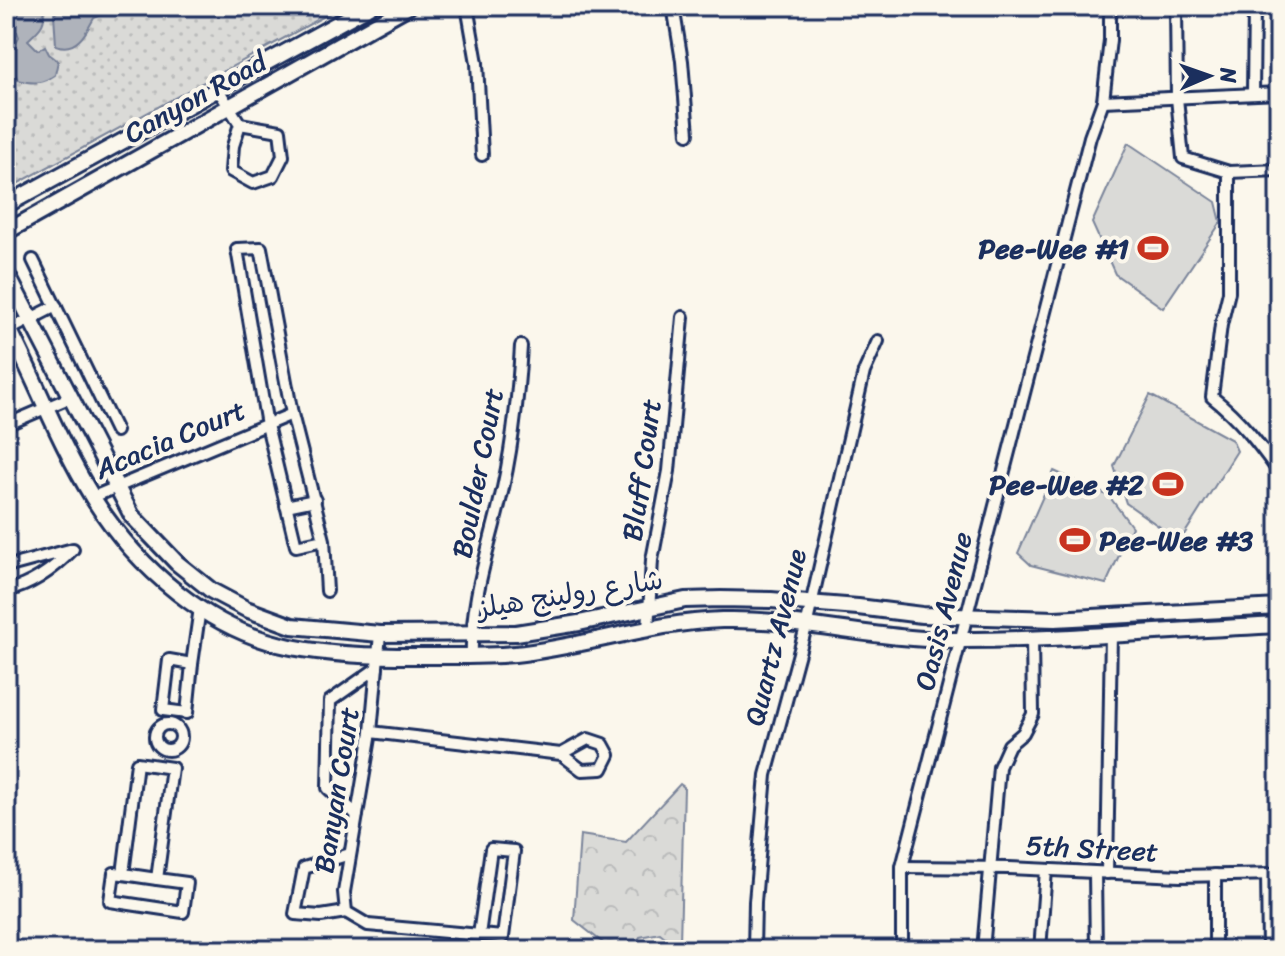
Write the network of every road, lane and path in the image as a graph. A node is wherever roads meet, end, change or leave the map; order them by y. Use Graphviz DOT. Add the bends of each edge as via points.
graph roads {
  1 [pos="370,6"];
  2 [pos="409,6"];
  3 [pos="467,6"];
  4 [pos="673,6"];
  5 [pos="1110,6"];
  6 [pos="1176,6"];
  7 [pos="1254,6"];
  8 [pos="219,91"];
  9 [pos="1279,93"];
  10 [pos="1253,94"];
  11 [pos="1177,98"];
  12 [pos="1103,101"];
  13 [pos="229,108"];
  14 [pos="240,124"];
  15 [pos="688,134"];
  16 [pos="482,155"];
  17 [pos="1279,170"];
  18 [pos="1229,172"];
  19 [pos="6,205"];
  20 [pos="6,232"];
  21 [pos="33,260"];
  22 [pos="6,272"];
  23 [pos="56,306"];
  24 [pos="683,317"];
  25 [pos="31,320"];
  26 [pos="8,327"];
  27 [pos="878,341"];
  28 [pos="521,346"];
  29 [pos="69,398"];
  30 [pos="47,408"];
  31 [pos="292,414"];
  32 [pos="6,425"];
  33 [pos="267,425"];
  34 [pos="116,431"];
  35 [pos="1279,472"];
  36 [pos="115,488"];
  37 [pos="93,497"];
  38 [pos="315,500"];
  39 [pos="286,506"];
  40 [pos="324,540"];
  41 [pos="6,567"];
  42 [pos="6,591"];
  43 [pos="327,591"];
  44 [pos="810,605"];
  45 [pos="1279,607"];
  46 [pos="200,608"];
  47 [pos="648,608"];
  48 [pos="967,617"];
  49 [pos="1279,625"];
  50 [pos="806,627"];
  51 [pos="648,630"];
  52 [pos="1111,633"];
  53 [pos="380,634"];
  54 [pos="471,635"];
  55 [pos="1032,637"];
  56 [pos="961,640"];
  57 [pos="472,657"];
  58 [pos="378,662"];
  59 [pos="192,664"];
  60 [pos="176,712"];
  61 [pos="171,724"];
  62 [pos="371,732"];
  63 [pos="164,750"];
  64 [pos="561,754"];
  65 [pos="161,767"];
  66 [pos="357,815"];
  67 [pos="350,854"];
  68 [pos="902,867"];
  69 [pos="992,868"];
  70 [pos="1046,870"];
  71 [pos="1101,873"];
  72 [pos="123,874"];
  73 [pos="1273,874"];
  74 [pos="1215,875"];
  75 [pos="157,879"];
  76 [pos="346,912"];
  77 [pos="479,935"];
  78 [pos="754,950"];
  79 [pos="902,950"];
  80 [pos="983,950"];
  81 [pos="1040,950"];
  82 [pos="1096,950"];
  83 [pos="1215,950"];
  84 [pos="1268,950"];
  1 -- 8 [label="main road, Canyon Road"];
  2 -- 13 [label="main road, Canyon Road"];
  3 -- 16 [label="street" via="477,63"];
  4 -- 15 [label="street"];
  5 -- 12 [label="street, Oasis Avenue"];
  6 -- 11 [label="street"];
  7 -- 10 [label="street"];
  8 -- 13 [label="street"];
  8 -- 19 [label="main road, Canyon Road"];
  9 -- 10 [label="street"];
  10 -- 11 [label="street"];
  11 -- 12 [label="street"];
  11 -- 18 [label="street" via="1183,158"];
  12 -- 48 [label="street, Oasis Avenue"];
  13 -- 14 [label="street"];
  13 -- 20 [label="main road, Canyon Road"];
  14 -- 14 [label="street" via="231,171 253,183 273,176 283,156 280,131"];
  17 -- 18 [label="street"];
  18 -- 35 [label="street" via="1229,292 1212,397 1243,425"];
  21 -- 23 [label="street, Acacia Court"];
  22 -- 25 [label="main road, شارع رولينج هيلز"];
  23 -- 25 [label="street"];
  23 -- 34 [label="street, Acacia Court"];
  24 -- 47 [label="street, Bluff Court" via="669,471"];
  25 -- 26 [label="street"];
  25 -- 29 [label="main road, شارع رولينج هيلز"];
  26 -- 30 [label="main road, شارع رولينج هيلز"];
  27 -- 44 [label="street, Quartz Avenue" via="864,372"];
  28 -- 54 [label="street, Boulder Court" via="512,445"];
  29 -- 30 [label="street"];
  29 -- 36 [label="main road, شارع رولينج هيلز"];
  30 -- 32 [label="street"];
  30 -- 37 [label="main road, شارع رولينج هيلز"];
  31 -- 33 [label="street, Acacia Court"];
  31 -- 33 [label="street, Acacia Court" via="261,248 237,249"];
  31 -- 38 [label="street, Acacia Court"];
  33 -- 36 [label="street, Acacia Court"];
  33 -- 39 [label="street, Acacia Court"];
  36 -- 37 [label="street, Acacia Court"];
  36 -- 53 [label="main road, شارع رولينج هيلز" via="155,543 212,591 292,626"];
  37 -- 46 [label="main road, شارع رولينج هيلز" via="141,561"];
  38 -- 39 [label="street"];
  38 -- 40 [label="street, Acacia Court"];
  39 -- 40 [label="street, Acacia Court" via="296,546"];
  40 -- 43 [label="street, Acacia Court"];
  41 -- 42 [label="street" via="73,549 22,588"];
  44 -- 47 [label="main road, شارع رولينج هيلز" via="721,599"];
  44 -- 48 [label="main road, شارع رولينج هيلز"];
  44 -- 50 [label="street, Quartz Avenue"];
  45 -- 48 [label="main road, شارع رولينج هيلز" via="1055,619"];
  46 -- 58 [label="main road, شارع رولينج هيلز" via="287,646"];
  46 -- 59 [label="street"];
  47 -- 51 [label="street, Bluff Court"];
  47 -- 54 [label="main road, شارع رولينج هيلز" via="532,631"];
  48 -- 56 [label="street, Oasis Avenue"];
  49 -- 52 [label="main road, شارع رولينج هيلز"];
  50 -- 51 [label="main road, شارع رولينج هيلز" via="720,620"];
  50 -- 56 [label="main road, شارع رولينج هيلز"];
  50 -- 78 [label="street, Quartz Avenue" via="766,775"];
  51 -- 57 [label="main road, شارع رولينج هيلز"];
  52 -- 55 [label="main road, شارع رولينج هيلز"];
  52 -- 71 [label="street"];
  53 -- 54 [label="main road, شارع رولينج هيلز"];
  53 -- 58 [label="street, Banyan Court"];
  54 -- 57 [label="street, Boulder Court"];
  55 -- 56 [label="main road, شارع رولينج هيلز"];
  55 -- 69 [label="street" via="1033,714 999,767"];
  56 -- 68 [label="street, Oasis Avenue"];
  57 -- 58 [label="main road, شارع رولينج هيلز"];
  58 -- 62 [label="street, Banyan Court"];
  58 -- 66 [label="street" via="330,701 328,788"];
  59 -- 60 [label="street" via="187,713"];
  59 -- 60 [label="street" via="169,660 163,710"];
  60 -- 61 [label="street"];
  61 -- 63 [label="street" via="156,732"];
  61 -- 63 [label="street" via="181,733 181,742"];
  62 -- 64 [label="street"];
  62 -- 66 [label="street, Banyan Court"];
  63 -- 65 [label="street"];
  65 -- 72 [label="street" via="137,763"];
  65 -- 75 [label="street" via="172,768"];
  66 -- 67 [label="street, Banyan Court"];
  67 -- 76 [label="street, Banyan Court"];
  67 -- 76 [label="street" via="304,868 295,914"];
  68 -- 69 [label="street, 5th Street"];
  68 -- 79 [label="street, Oasis Avenue"];
  69 -- 70 [label="street, 5th Street"];
  69 -- 80 [label="street"];
  70 -- 71 [label="street, 5th Street"];
  70 -- 81 [label="street"];
  71 -- 74 [label="street, 5th Street"];
  71 -- 82 [label="street"];
  72 -- 75 [label="street"];
  72 -- 75 [label="street" via="114,873 110,901 183,912 187,883"];
  73 -- 74 [label="street, 5th Street"];
  73 -- 84 [label="street"];
  74 -- 83 [label="street"];
  76 -- 77 [label="street, Banyan Court" via="368,925"];
  77 -- 77 [label="street" via="503,937 514,851 491,849"];
}
